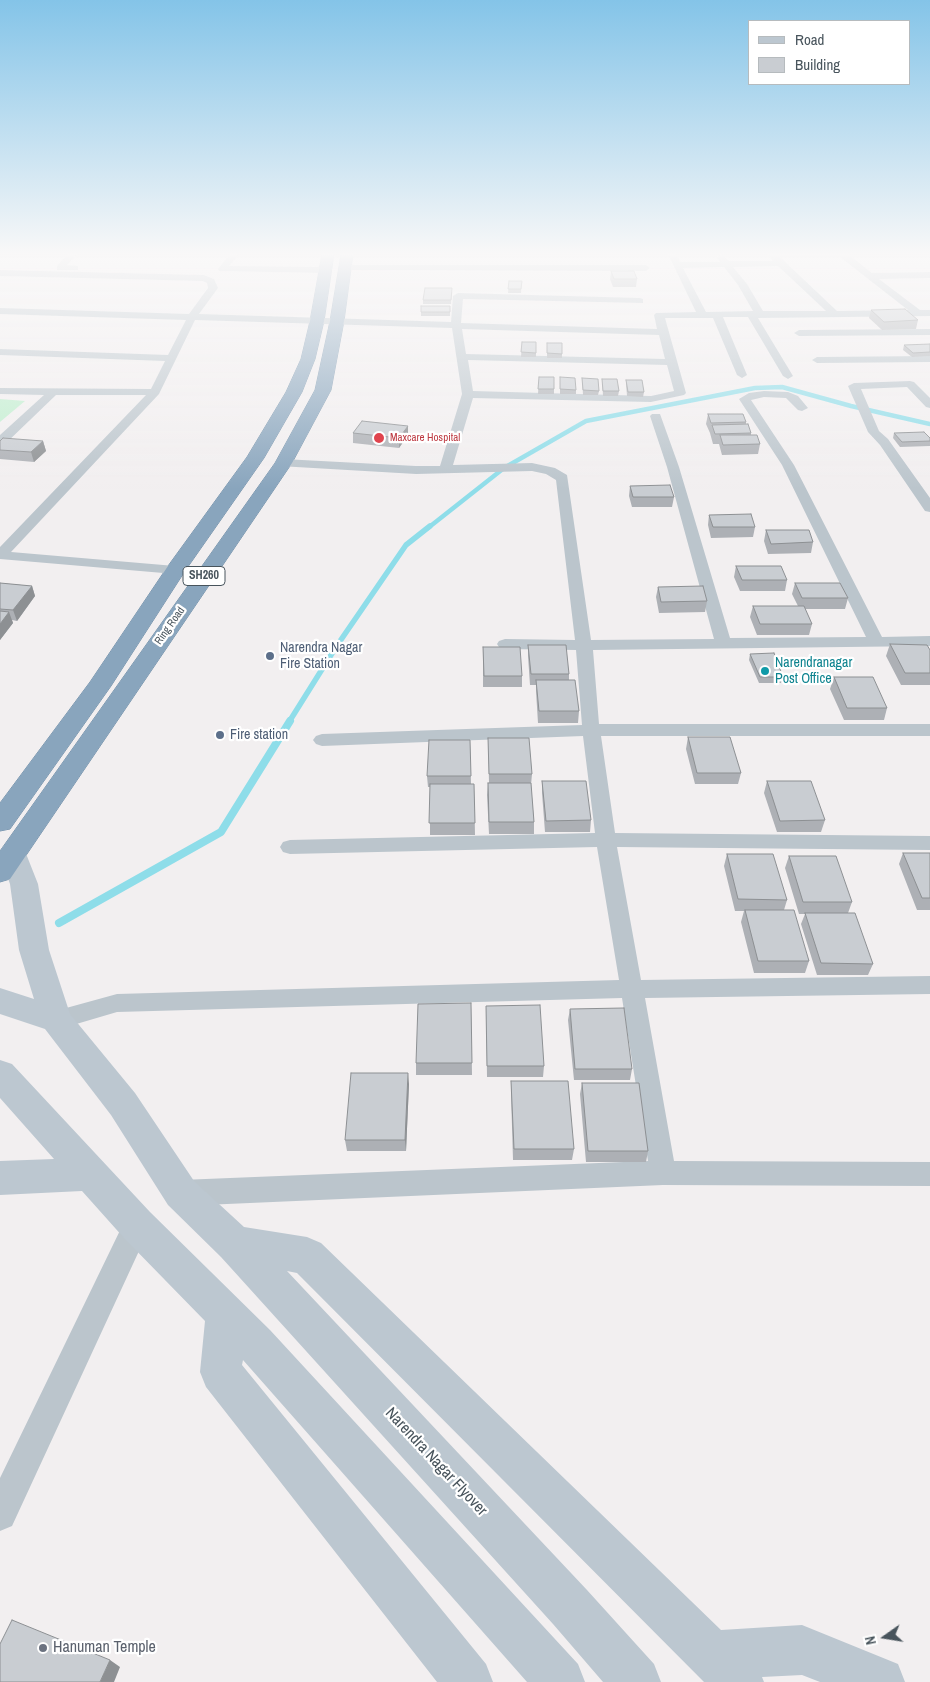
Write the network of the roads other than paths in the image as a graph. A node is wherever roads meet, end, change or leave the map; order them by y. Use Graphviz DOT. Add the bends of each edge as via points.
graph roads {
  1 [pos="184,332"];
  2 [pos="321,332"];
  3 [pos="326,332"];
  4 [pos="457,332"];
  5 [pos="663,332"];
  6 [pos="724,332"];
  7 [pos="765,332"];
  8 [pos="870,332"];
  9 [pos="0,352"];
  10 [pos="461,357"];
  11 [pos="172,358"];
  12 [pos="889,359"];
  13 [pos="930,359"];
  14 [pos="817,360"];
  15 [pos="672,362"];
  16 [pos="742,375"];
  17 [pos="788,376"];
  18 [pos="910,384"];
  19 [pos="930,384"];
  20 [pos="0,391"];
  21 [pos="155,392"];
  22 [pos="52,393"];
  23 [pos="468,394"];
  24 [pos="930,405"];
  25 [pos="802,408"];
  26 [pos="656,416"];
  27 [pos="0,442"];
  28 [pos="283,463"];
  29 [pos="446,468"];
  30 [pos="930,508"];
  31 [pos="175,570"];
  32 [pos="877,642"];
  33 [pos="930,642"];
  34 [pos="505,644"];
  35 [pos="724,644"];
  36 [pos="584,645"];
  37 [pos="591,730"];
  38 [pos="930,730"];
  39 [pos="322,740"];
  40 [pos="0,822"];
  41 [pos="606,840"];
  42 [pos="930,843"];
  43 [pos="290,847"];
  44 [pos="7,862"];
  45 [pos="930,985"];
  46 [pos="633,988"];
  47 [pos="0,1001"];
  48 [pos="56,1020"];
  49 [pos="0,1074"];
  50 [pos="663,1172"];
  51 [pos="91,1174"];
  52 [pos="930,1174"];
  53 [pos="0,1178"];
  54 [pos="181,1193"];
  55 [pos="137,1225"];
  56 [pos="235,1244"];
  57 [pos="241,1329"];
  58 [pos="0,1514"];
  59 [pos="727,1669"];
  60 [pos="468,1682"];
  61 [pos="560,1682"];
  62 [pos="636,1682"];
  63 [pos="880,1682"];
  1 -- 11 [label="street"];
  2 -- 31 [label="highway, Ring Road / SH260" via="294,392 255,458"];
  3 -- 28 [label="highway, Ring Road / SH260" via="323,390"];
  4 -- 10 [label="street"];
  5 -- 15 [label="street"];
  6 -- 16 [label="street"];
  7 -- 17 [label="street"];
  8 -- 12 [label="street"];
  9 -- 11 [label="street"];
  10 -- 15 [label="street"];
  10 -- 23 [label="street"];
  11 -- 21 [label="street"];
  12 -- 13 [label="street"];
  12 -- 14 [label="street"];
  12 -- 18 [label="street"];
  15 -- 23 [label="street" via="680,393 650,399"];
  18 -- 19 [label="street"];
  18 -- 24 [label="street"];
  18 -- 30 [label="street" via="857,385 854,389 874,432"];
  20 -- 22 [label="street"];
  21 -- 22 [label="street"];
  21 -- 31 [label="street" via="0,555"];
  22 -- 27 [label="street"];
  23 -- 29 [label="street"];
  25 -- 32 [label="street" via="788,395 764,394 745,399 788,465"];
  26 -- 35 [label="street"];
  28 -- 29 [label="street" via="416,470"];
  28 -- 44 [label="highway, Ring Road / SH260"];
  29 -- 36 [label="street" via="532,467 562,478"];
  31 -- 40 [label="highway, Ring Road / SH260" via="99,686"];
  32 -- 33 [label="street"];
  32 -- 35 [label="street"];
  34 -- 36 [label="street"];
  35 -- 36 [label="street"];
  36 -- 37 [label="street"];
  37 -- 38 [label="street"];
  37 -- 39 [label="street"];
  37 -- 41 [label="street"];
  41 -- 42 [label="street"];
  41 -- 43 [label="street"];
  41 -- 46 [label="street"];
  44 -- 48 [label="main road" via="24,884 34,950"];
  45 -- 46 [label="street"];
  46 -- 48 [label="street" via="117,1003"];
  46 -- 50 [label="street"];
  47 -- 48 [label="main road"];
  48 -- 54 [label="main road, Narendra Nagar Flyover" via="123,1104"];
  49 -- 51 [label="main road"];
  50 -- 52 [label="street"];
  50 -- 54 [label="street"];
  51 -- 53 [label="main road"];
  51 -- 55 [label="main road"];
  54 -- 56 [label="main road, Narendra Nagar Flyover"];
  55 -- 57 [label="main road"];
  55 -- 58 [label="street"];
  56 -- 59 [label="main road" via="307,1256"];
  56 -- 62 [label="main road, Narendra Nagar Flyover"];
  57 -- 60 [label="main road" via="221,1372"];
  57 -- 61 [label="main road"];
  59 -- 63 [label="main road" via="802,1650"];
}
